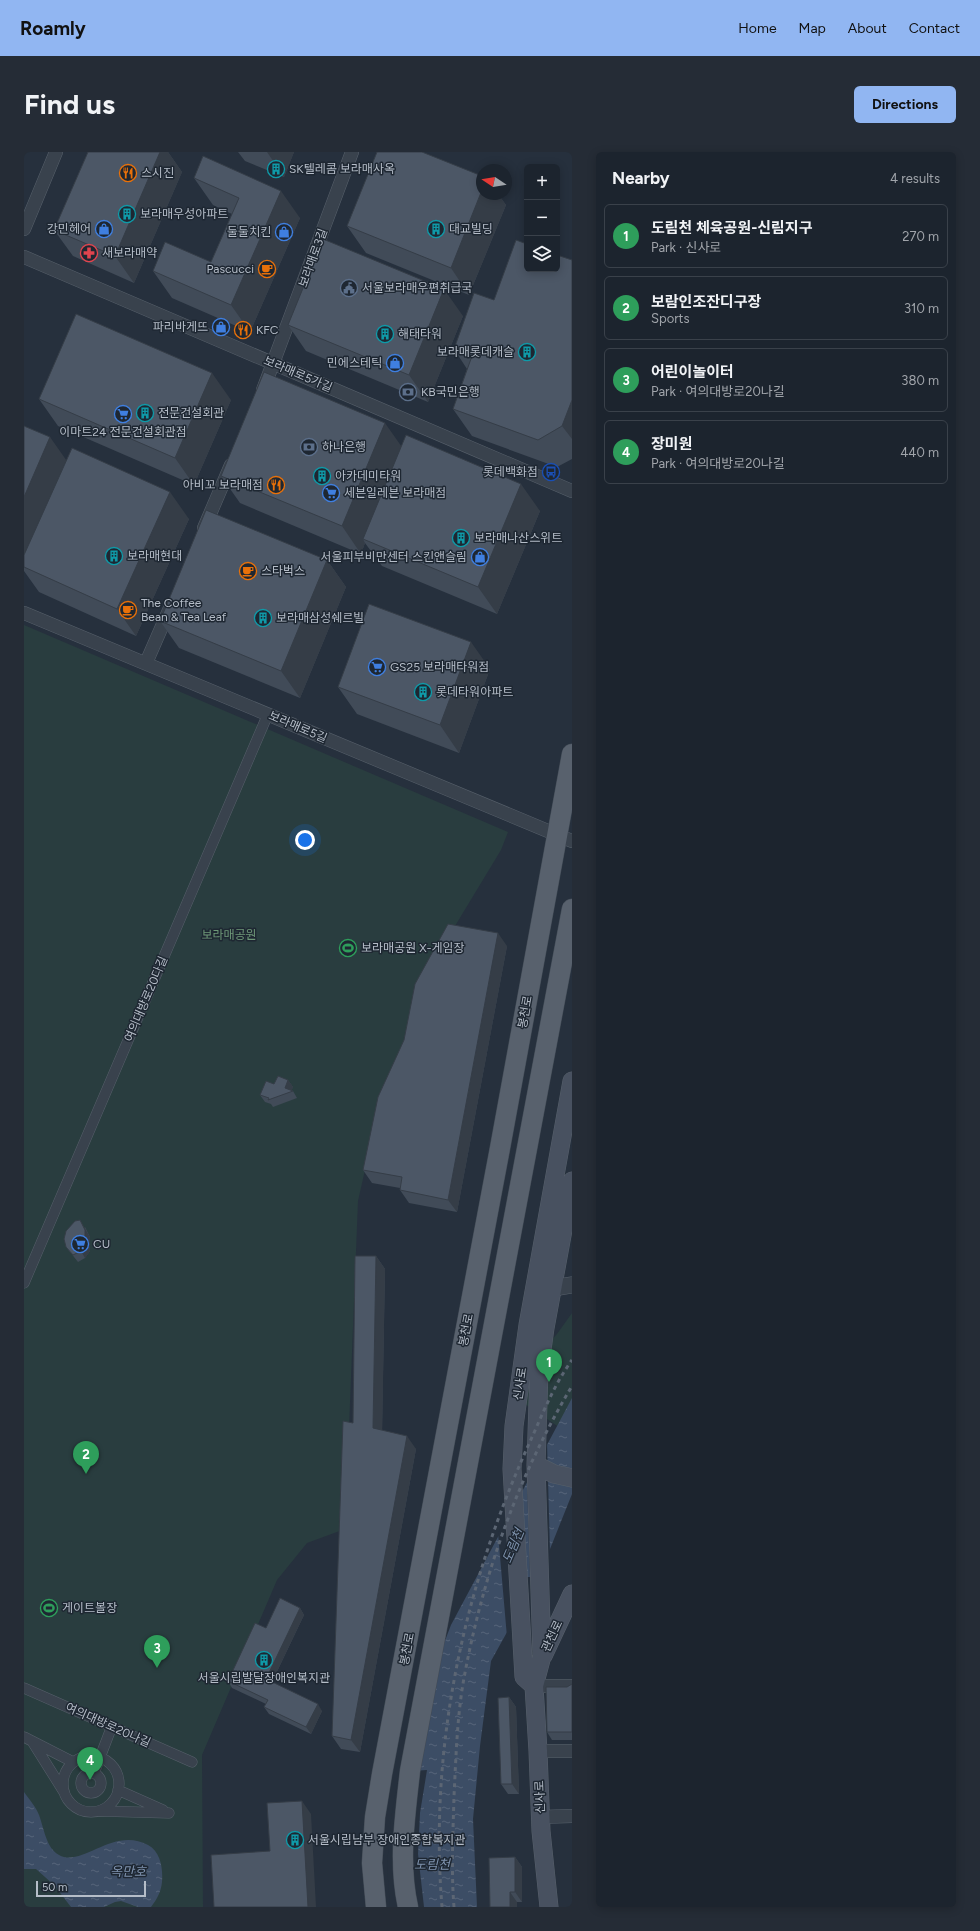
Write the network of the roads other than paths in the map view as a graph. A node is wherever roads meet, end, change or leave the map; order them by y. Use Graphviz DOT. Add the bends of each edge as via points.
graph roads {
  1 [pos="56,152"];
  2 [pos="352,152"];
  3 [pos="24,229"];
  4 [pos="24,258"];
  5 [pos="274,364"];
  6 [pos="259,400"];
  7 [pos="237,451"];
  8 [pos="572,491"];
  9 [pos="199,539"];
  10 [pos="174,598"];
  11 [pos="24,613"];
  12 [pos="146,664"];
  13 [pos="268,714"];
  14 [pos="572,754"];
  15 [pos="564,837"];
  16 [pos="572,909"];
  17 [pos="572,1081"];
  18 [pos="572,1181"];
  19 [pos="24,1283"];
  20 [pos="572,1285"];
  21 [pos="554,1288"];
  22 [pos="537,1326"];
  23 [pos="536,1465"];
  24 [pos="572,1478"];
  25 [pos="572,1594"];
  26 [pos="542,1656"];
  27 [pos="529,1682"];
  28 [pos="572,1686"];
  29 [pos="24,1688"];
  30 [pos="112,1726"];
  31 [pos="28,1739"];
  32 [pos="538,1751"];
  33 [pos="572,1751"];
  34 [pos="99,1758"];
  35 [pos="76,1761"];
  36 [pos="192,1762"];
  37 [pos="115,1771"];
  38 [pos="65,1774"];
  39 [pos="91,1784"];
  40 [pos="117,1792"];
  41 [pos="65,1794"];
  42 [pos="100,1809"];
  43 [pos="82,1810"];
  44 [pos="572,1816"];
  45 [pos="540,1817"];
  46 [pos="376,1907"];
  47 [pos="408,1907"];
  48 [pos="549,1907"];
  1 -- 3 [label="street"];
  2 -- 5 [label="street, 보라매로3길"];
  4 -- 5 [label="street, 보라매로5가길"];
  5 -- 6 [label="street, 보라매로3길"];
  5 -- 8 [label="street, 보라매로5가길"];
  7 -- 9 [label="street"];
  10 -- 12 [label="street"];
  11 -- 12 [label="street, 보라매로5길"];
  12 -- 13 [label="street, 보라매로5길"];
  13 -- 15 [label="street, 보라매로5길"];
  13 -- 19 [label="street, 여의대방로20다길"];
  14 -- 15 [label="main road, 봉천로"];
  15 -- 46 [label="main road, 봉천로" via="500,1148 382,1774 375,1817 372,1863"];
  16 -- 47 [label="main road" via="410,1771 403,1837 403,1869"];
  17 -- 22 [label="main road, 신사로"];
  18 -- 21 [label="main road, 신사로"];
  20 -- 21 [label="street"];
  21 -- 22 [label="main road, 신사로"];
  22 -- 23 [label="main road, 신사로" via="539,1371"];
  22 -- 27 [label="main road, 신사로" via="514,1426 512,1469"];
  23 -- 24 [label="main road" via="554,1474"];
  23 -- 26 [label="main road, 신사로"];
  25 -- 26 [label="main road, 관천로"];
  26 -- 27 [label="main road, 신사로"];
  27 -- 28 [label="street"];
  27 -- 32 [label="main road, 신사로"];
  29 -- 30 [label="street, 여의대방로20나길"];
  30 -- 34 [label="street"];
  30 -- 36 [label="street, 여의대방로20나길"];
  31 -- 35 [label="street"];
  31 -- 41 [label="street"];
  32 -- 33 [label="street"];
  32 -- 45 [label="main road, 신사로"];
  34 -- 35 [label="street" via="92,1756"];
  34 -- 37 [label="street" via="111,1765"];
  34 -- 39 [label="street"];
  35 -- 38 [label="street"];
  35 -- 39 [label="street"];
  37 -- 39 [label="street"];
  37 -- 40 [label="street"];
  38 -- 39 [label="street"];
  38 -- 41 [label="street"];
  39 -- 40 [label="street"];
  39 -- 41 [label="street"];
  39 -- 42 [label="street"];
  39 -- 43 [label="street"];
  40 -- 42 [label="street" via="110,1804"];
  40 -- 42 [label="street" via="169,1813"];
  41 -- 43 [label="street" via="74,1806"];
  42 -- 43 [label="street"];
  44 -- 45 [label="street"];
  45 -- 48 [label="main road, 신사로"];
}
